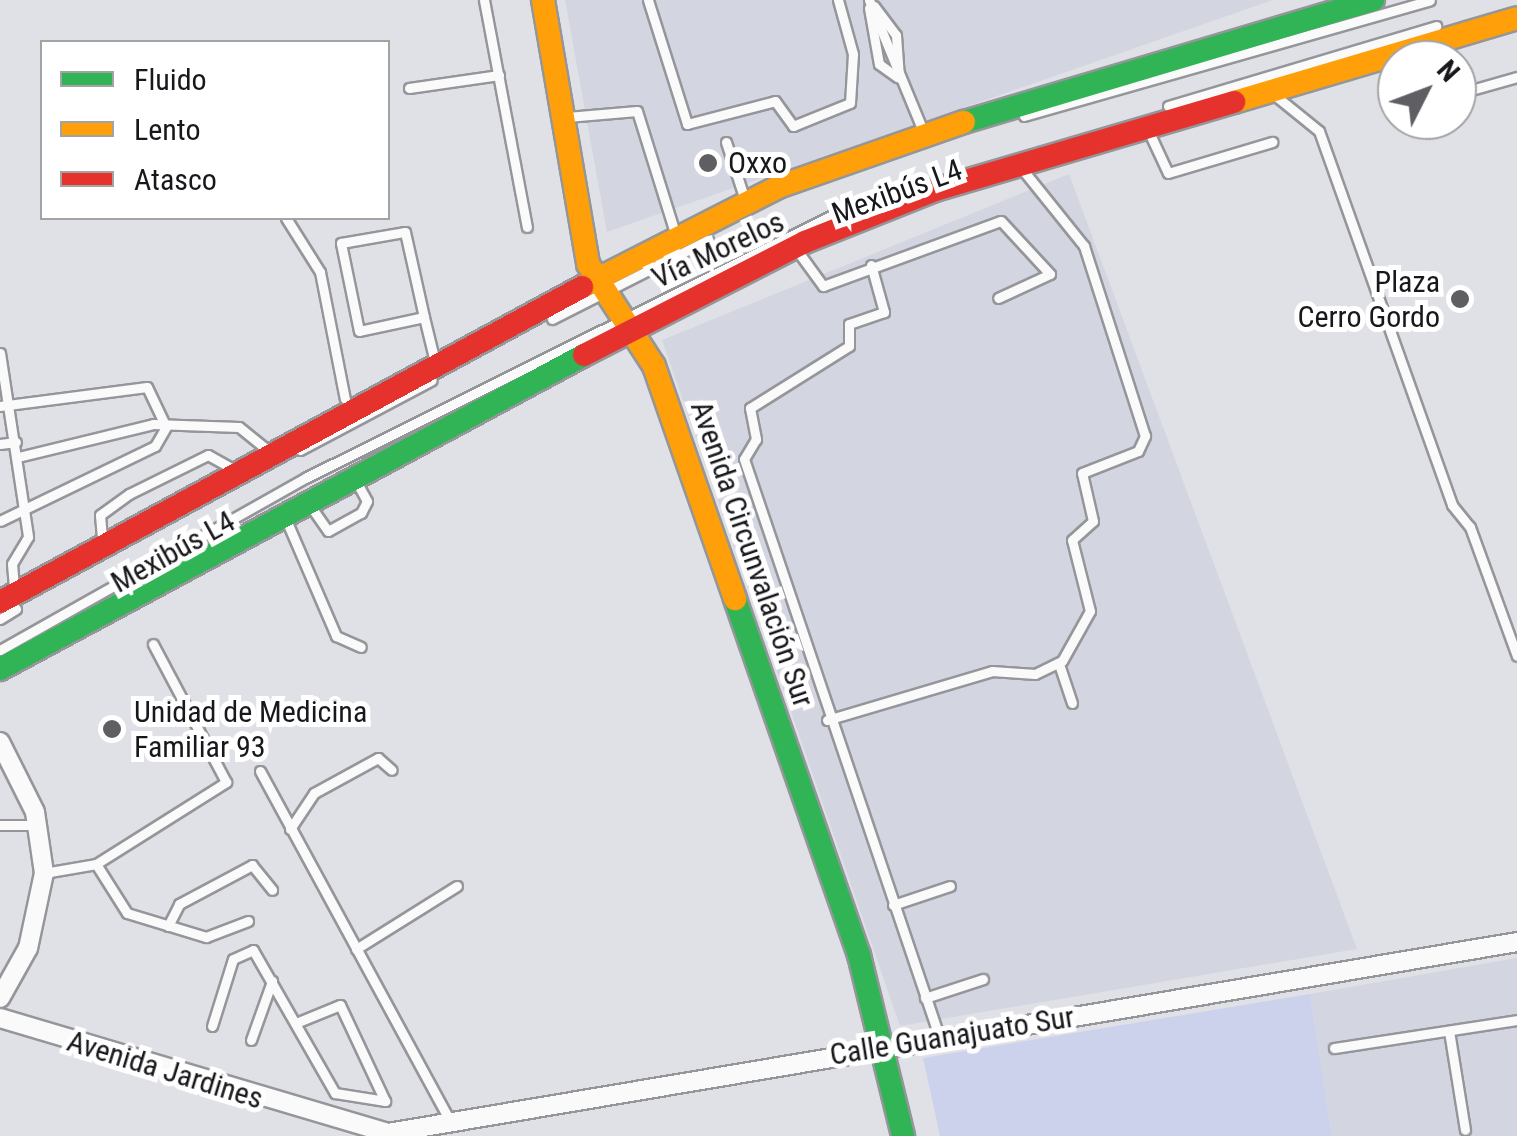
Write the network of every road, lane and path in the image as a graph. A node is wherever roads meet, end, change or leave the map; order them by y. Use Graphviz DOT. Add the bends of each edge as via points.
graph roads {
  1 [pos="484,0"];
  2 [pos="543,0"];
  3 [pos="649,0"];
  4 [pos="838,0"];
  5 [pos="869,0"];
  6 [pos="1373,0"];
  7 [pos="1430,0"];
  8 [pos="1517,3"];
  9 [pos="1337,5"];
  10 [pos="1517,18"];
  11 [pos="1456,40"];
  12 [pos="1377,64"];
  13 [pos="499,74"];
  14 [pos="1517,77"];
  15 [pos="410,88"];
  16 [pos="1477,88"];
  17 [pos="1273,90"];
  18 [pos="564,118"];
  19 [pos="1147,128"];
  20 [pos="924,134"];
  21 [pos="726,142"];
  22 [pos="1272,142"];
  23 [pos="1020,166"];
  24 [pos="746,204"];
  25 [pos="287,220"];
  26 [pos="527,227"];
  27 [pos="677,240"];
  28 [pos="796,246"];
  29 [pos="872,265"];
  30 [pos="603,288"];
  31 [pos="998,298"];
  32 [pos="424,317"];
  33 [pos="630,319"];
  34 [pos="0,353"];
  35 [pos="434,361"];
  36 [pos="5,405"];
  37 [pos="346,407"];
  38 [pos="166,426"];
  39 [pos="16,442"];
  40 [pos="0,444"];
  41 [pos="266,450"];
  42 [pos="18,458"];
  43 [pos="352,474"];
  44 [pos="306,499"];
  45 [pos="24,511"];
  46 [pos="282,512"];
  47 [pos="0,520"];
  48 [pos="0,567"];
  49 [pos="12,568"];
  50 [pos="8,598"];
  51 [pos="0,619"];
  52 [pos="153,644"];
  53 [pos="361,648"];
  54 [pos="0,650"];
  55 [pos="1517,656"];
  56 [pos="1058,664"];
  57 [pos="0,669"];
  58 [pos="1072,703"];
  59 [pos="827,720"];
  60 [pos="2,750"];
  61 [pos="392,770"];
  62 [pos="260,771"];
  63 [pos="0,825"];
  64 [pos="39,825"];
  65 [pos="290,828"];
  66 [pos="96,864"];
  67 [pos="44,873"];
  68 [pos="457,886"];
  69 [pos="950,886"];
  70 [pos="272,890"];
  71 [pos="893,905"];
  72 [pos="248,921"];
  73 [pos="168,926"];
  74 [pos="1517,942"];
  75 [pos="356,949"];
  76 [pos="984,979"];
  77 [pos="272,980"];
  78 [pos="0,998"];
  79 [pos="925,998"];
  80 [pos="0,1018"];
  81 [pos="1517,1020"];
  82 [pos="296,1024"];
  83 [pos="212,1026"];
  84 [pos="1449,1031"];
  85 [pos="940,1038"];
  86 [pos="251,1040"];
  87 [pos="884,1047"];
  88 [pos="1334,1048"];
  89 [pos="342,1099"];
  90 [pos="336,1123"];
  91 [pos="451,1124"];
  92 [pos="1465,1130"];
  93 [pos="388,1133"];
  94 [pos="903,1136"];
  1 -- 13 [label="lane"];
  2 -- 18 [label="main road, Avenida Circunvalación Sur"];
  3 -- 4 [label="lane" via="686,124 776,101 793,126 851,98 854,54"];
  5 -- 20 [label="lane"];
  6 -- 9 [label="main road, Vía Morelos"];
  7 -- 30 [label="lane, Mexibús L4" via="864,166"];
  8 -- 33 [label="lane, Mexibús L4" via="939,175 794,230"];
  9 -- 20 [label="main road, Vía Morelos"];
  10 -- 11 [label="main road, Vía Morelos"];
  12 -- 17 [label="main road, Vía Morelos"];
  13 -- 15 [label="lane"];
  13 -- 26 [label="lane"];
  14 -- 16 [label="lane"];
  17 -- 19 [label="main road, Vía Morelos"];
  17 -- 55 [label="lane" via="1318,129 1452,505 1470,528"];
  18 -- 27 [label="lane" via="637,111"];
  18 -- 30 [label="main road, Avenida Circunvalación Sur"];
  19 -- 22 [label="lane" via="1168,173"];
  19 -- 23 [label="main road, Vía Morelos"];
  20 -- 24 [label="main road, Vía Morelos"];
  21 -- 24 [label="lane"];
  23 -- 28 [label="main road, Vía Morelos"];
  23 -- 56 [label="lane" via="1084,246 1145,436 1138,450 1082,473 1093,521 1072,540 1092,605"];
  24 -- 27 [label="main road, Vía Morelos"];
  25 -- 37 [label="lane" via="320,272"];
  27 -- 30 [label="main road, Vía Morelos"];
  28 -- 29 [label="lane" via="820,286"];
  28 -- 33 [label="main road, Vía Morelos"];
  29 -- 31 [label="lane" via="1002,221 1050,274"];
  29 -- 59 [label="lane" via="884,312 849,324 850,345 748,414 756,439 744,459"];
  30 -- 33 [label="main road, Avenida Circunvalación Sur"];
  30 -- 35 [label="main road, Vía Morelos"];
  30 -- 51 [label="lane, Mexibús L4"];
  32 -- 32 [label="lane" via="408,235 342,243 359,331"];
  32 -- 35 [label="lane"];
  33 -- 43 [label="main road, Vía Morelos"];
  33 -- 54 [label="lane, Mexibús L4"];
  33 -- 87 [label="main road, Avenida Circunvalación Sur"];
  34 -- 36 [label="lane"];
  35 -- 37 [label="main road, Vía Morelos"];
  36 -- 38 [label="lane" via="147,387"];
  36 -- 39 [label="lane"];
  37 -- 41 [label="main road, Vía Morelos"];
  38 -- 41 [label="lane" via="238,426"];
  38 -- 42 [label="lane"];
  38 -- 45 [label="lane" via="156,446"];
  39 -- 40 [label="lane"];
  39 -- 42 [label="lane"];
  41 -- 50 [label="main road, Vía Morelos"];
  42 -- 45 [label="lane"];
  43 -- 44 [label="main road, Vía Morelos"];
  43 -- 44 [label="lane" via="367,506 334,530 324,529"];
  44 -- 46 [label="main road, Vía Morelos"];
  45 -- 47 [label="lane"];
  45 -- 49 [label="lane" via="28,540"];
  46 -- 53 [label="lane" via="336,636"];
  46 -- 57 [label="main road, Vía Morelos"];
  48 -- 49 [label="lane"];
  49 -- 50 [label="lane"];
  52 -- 66 [label="lane" via="226,782"];
  56 -- 58 [label="lane"];
  56 -- 59 [label="lane" via="1033,675 992,671"];
  59 -- 71 [label="lane"];
  60 -- 64 [label="street"];
  61 -- 65 [label="lane" via="378,758 314,792"];
  62 -- 65 [label="lane"];
  63 -- 64 [label="lane"];
  64 -- 67 [label="street"];
  65 -- 75 [label="lane"];
  66 -- 67 [label="lane"];
  66 -- 73 [label="lane" via="124,910"];
  67 -- 78 [label="street" via="28,948"];
  68 -- 75 [label="lane"];
  69 -- 71 [label="lane"];
  70 -- 73 [label="lane" via="252,865 179,904"];
  71 -- 79 [label="lane"];
  72 -- 73 [label="lane" via="209,937"];
  74 -- 85 [label="street, Calle Guanajuato Sur"];
  75 -- 91 [label="lane"];
  76 -- 79 [label="lane"];
  77 -- 82 [label="lane"];
  77 -- 83 [label="lane" via="256,953 240,951"];
  77 -- 86 [label="lane"];
  79 -- 85 [label="lane"];
  80 -- 90 [label="street, Avenida Jardines"];
  81 -- 84 [label="lane"];
  82 -- 89 [label="lane"];
  82 -- 89 [label="lane" via="342,1008 388,1097"];
  84 -- 88 [label="lane"];
  84 -- 92 [label="lane"];
  85 -- 87 [label="street, Calle Guanajuato Sur"];
  87 -- 91 [label="street, Calle Guanajuato Sur"];
  87 -- 94 [label="main road, Avenida Circunvalación Sur"];
  89 -- 90 [label="lane"];
  90 -- 93 [label="street, Avenida Jardines"];
  91 -- 93 [label="street, Calle Guanajuato Sur"];
}
